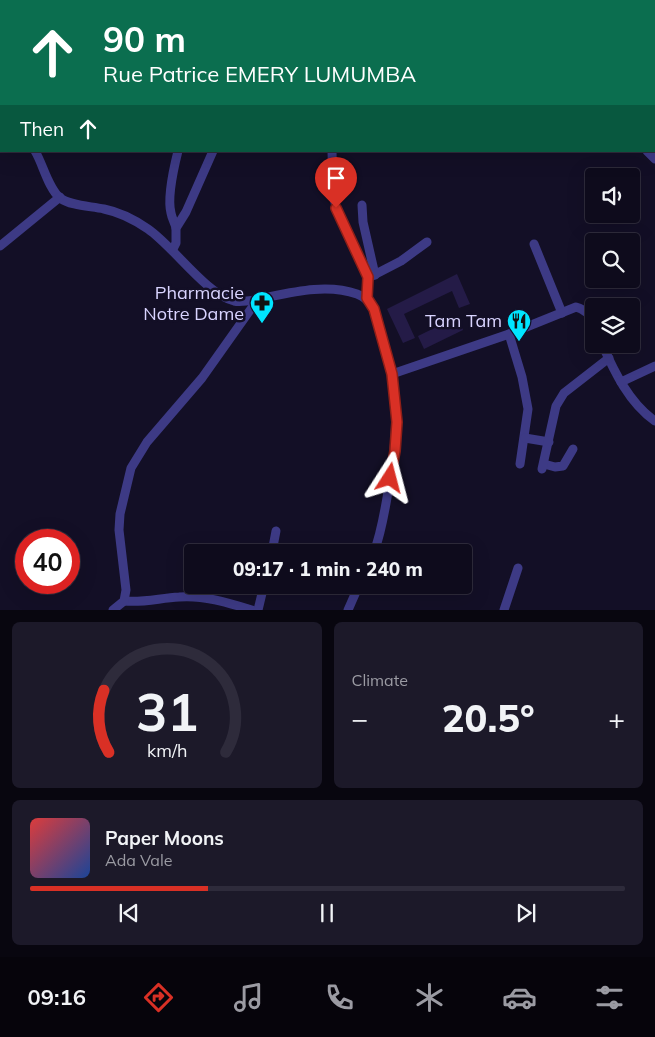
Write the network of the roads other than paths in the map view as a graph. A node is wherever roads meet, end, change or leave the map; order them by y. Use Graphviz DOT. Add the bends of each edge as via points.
graph roads {
  1 [pos="35,152"];
  2 [pos="178,152"];
  3 [pos="213,152"];
  4 [pos="332,152"];
  5 [pos="60,198"];
  6 [pos="362,205"];
  7 [pos="176,228"];
  8 [pos="427,242"];
  9 [pos="534,244"];
  10 [pos="0,246"];
  11 [pos="173,249"];
  12 [pos="372,276"];
  13 [pos="367,298"];
  14 [pos="258,299"];
  15 [pos="585,311"];
  16 [pos="562,313"];
  17 [pos="508,334"];
  18 [pos="606,353"];
  19 [pos="608,358"];
  20 [pos="655,366"];
  21 [pos="392,374"];
  22 [pos="621,382"];
  23 [pos="655,420"];
  24 [pos="525,438"];
  25 [pos="549,442"];
  26 [pos="574,449"];
  27 [pos="520,464"];
  28 [pos="276,531"];
  29 [pos="274,544"];
  30 [pos="377,544"];
  31 [pos="518,568"];
  32 [pos="262,594"];
  33 [pos="355,594"];
  34 [pos="124,601"];
  35 [pos="113,610"];
  36 [pos="252,610"];
  37 [pos="258,610"];
  38 [pos="348,610"];
  39 [pos="504,610"];
  1 -- 5 [label="street"];
  2 -- 7 [label="street" via="170,204"];
  3 -- 7 [label="street"];
  4 -- 12 [label="street" via="336,208"];
  5 -- 10 [label="street"];
  5 -- 11 [label="street" via="121,214 148,229"];
  6 -- 12 [label="street"];
  7 -- 11 [label="street"];
  8 -- 12 [label="street"];
  9 -- 16 [label="street"];
  11 -- 14 [label="street" via="218,295 236,301"];
  12 -- 13 [label="street"];
  13 -- 14 [label="street" via="333,290 299,291"];
  13 -- 21 [label="street" via="374,309"];
  14 -- 34 [label="street" via="202,378 147,442 131,468 119,530 126,590"];
  15 -- 16 [label="street" via="576,307"];
  16 -- 17 [label="street"];
  17 -- 21 [label="street"];
  17 -- 24 [label="street" via="526,394"];
  18 -- 19 [label="street"];
  19 -- 22 [label="street"];
  19 -- 25 [label="street" via="564,393 556,406"];
  20 -- 22 [label="street"];
  21 -- 30 [label="street" via="397,422 395,451 384,521"];
  22 -- 23 [label="street" via="637,404"];
  24 -- 25 [label="street"];
  24 -- 27 [label="street"];
  25 -- 26 [label="street" via="543,466 563,466"];
  28 -- 29 [label="street"];
  31 -- 39 [label="street"];
  32 -- 37 [label="street"];
  33 -- 38 [label="street"];
  34 -- 35 [label="street"];
  34 -- 36 [label="street" via="146,602 179,596 220,601"];
}
